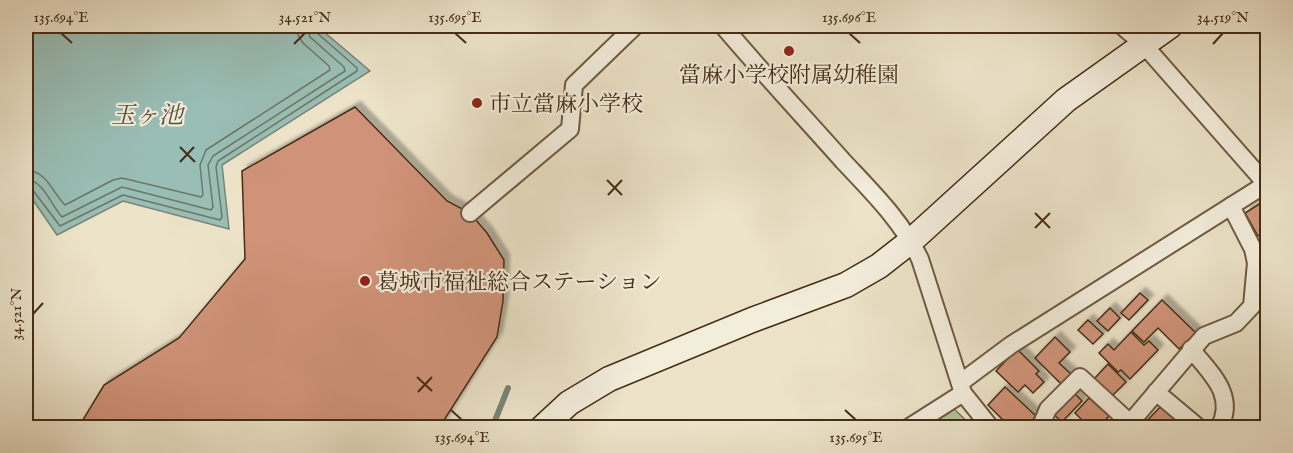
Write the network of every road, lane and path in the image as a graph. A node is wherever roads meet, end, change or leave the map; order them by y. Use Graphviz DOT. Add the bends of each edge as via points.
graph roads {
  1 [pos="635,26"];
  2 [pos="723,26"];
  3 [pos="1122,26"];
  4 [pos="1170,26"];
  5 [pos="1144,45"];
  6 [pos="1267,185"];
  7 [pos="1231,206"];
  8 [pos="470,213"];
  9 [pos="911,241"];
  10 [pos="1191,349"];
  11 [pos="961,388"];
  12 [pos="1156,392"];
  13 [pos="542,428"];
  14 [pos="908,428"];
  15 [pos="991,428"];
  16 [pos="1040,428"];
  17 [pos="1199,428"];
  18 [pos="1219,428"];
  1 -- 8 [label="street" via="574,85 570,129"];
  2 -- 9 [label="street" via="889,211"];
  3 -- 5 [label="street"];
  4 -- 5 [label="street"];
  5 -- 6 [label="street"];
  5 -- 9 [label="street" via="1066,100"];
  6 -- 7 [label="street"];
  7 -- 10 [label="street" via="1256,262 1252,306 1236,322 1204,336"];
  7 -- 11 [label="street" via="1011,345"];
  9 -- 11 [label="street"];
  9 -- 13 [label="street" via="846,285 609,379 569,403"];
  10 -- 12 [label="street"];
  10 -- 18 [label="street" via="1223,391 1226,404"];
  11 -- 14 [label="street"];
  11 -- 15 [label="street"];
  12 -- 16 [label="street" via="1130,423 1080,377 1045,414"];
  12 -- 17 [label="street"];
}
